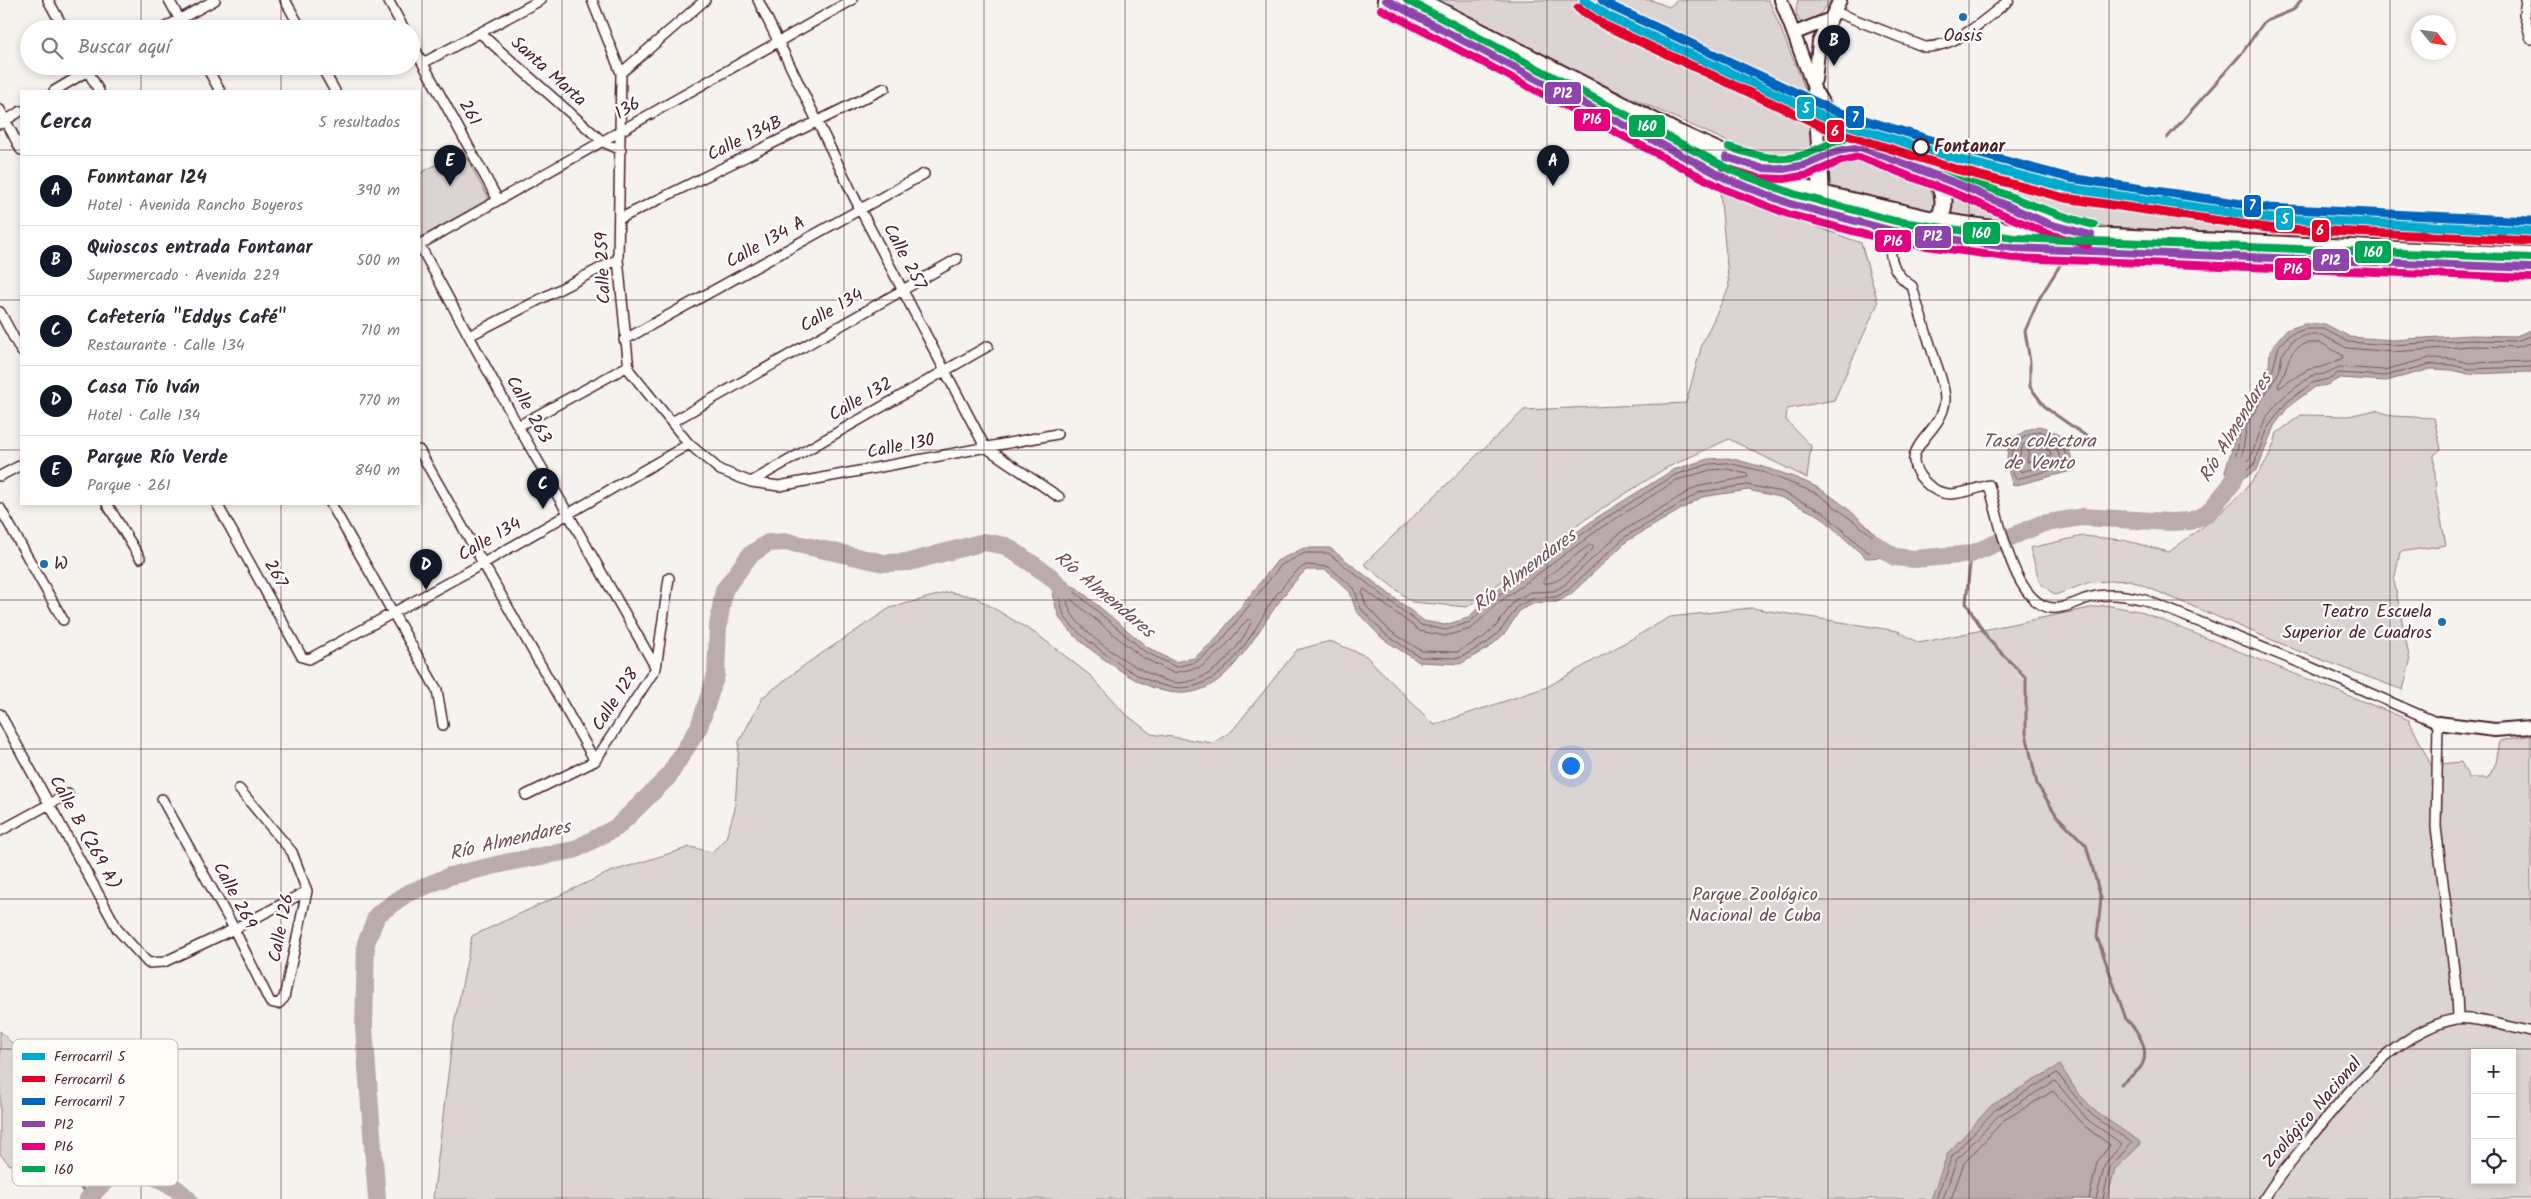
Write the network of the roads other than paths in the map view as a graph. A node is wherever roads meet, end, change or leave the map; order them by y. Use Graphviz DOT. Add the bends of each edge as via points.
graph roads {
  1 [pos="48,0"];
  2 [pos="169,0"];
  3 [pos="215,0"];
  4 [pos="285,0"];
  5 [pos="388,0"];
  6 [pos="541,0"];
  7 [pos="592,0"];
  8 [pos="705,0"];
  9 [pos="758,0"];
  10 [pos="852,0"];
  11 [pos="1386,0"];
  12 [pos="1418,0"];
  13 [pos="1792,0"];
  14 [pos="2009,0"];
  15 [pos="2526,0"];
  16 [pos="1784,6"];
  17 [pos="1834,10"];
  18 [pos="179,19"];
  19 [pos="59,20"];
  20 [pos="296,20"];
  21 [pos="399,20"];
  22 [pos="1795,33"];
  23 [pos="480,34"];
  24 [pos="2531,39"];
  25 [pos="779,42"];
  26 [pos="420,58"];
  27 [pos="423,63"];
  28 [pos="621,73"];
  29 [pos="79,75"];
  30 [pos="93,75"];
  31 [pos="211,75"];
  32 [pos="326,75"];
  33 [pos="885,88"];
  34 [pos="1814,88"];
  35 [pos="56,90"];
  36 [pos="99,90"];
  37 [pos="219,90"];
  38 [pos="334,90"];
  39 [pos="0,110"];
  40 [pos="20,112"];
  41 [pos="2,122"];
  42 [pos="816,122"];
  43 [pos="621,132"];
  44 [pos="603,142"];
  45 [pos="1860,147"];
  46 [pos="20,149"];
  47 [pos="621,150"];
  48 [pos="1819,159"];
  49 [pos="1741,163"];
  50 [pos="924,174"];
  51 [pos="1932,175"];
  52 [pos="1821,194"];
  53 [pos="498,200"];
  54 [pos="860,209"];
  55 [pos="1834,215"];
  56 [pos="619,219"];
  57 [pos="1938,221"];
  58 [pos="1899,232"];
  59 [pos="2102,237"];
  60 [pos="420,243"];
  61 [pos="420,246"];
  62 [pos="2531,256"];
  63 [pos="618,259"];
  64 [pos="957,259"];
  65 [pos="2531,268"];
  66 [pos="903,290"];
  67 [pos="0,312"];
  68 [pos="469,336"];
  69 [pos="624,340"];
  70 [pos="988,346"];
  71 [pos="20,349"];
  72 [pos="628,366"];
  73 [pos="944,370"];
  74 [pos="672,422"];
  75 [pos="518,426"];
  76 [pos="1057,434"];
  77 [pos="689,444"];
  78 [pos="985,447"];
  79 [pos="420,452"];
  80 [pos="20,466"];
  81 [pos="0,476"];
  82 [pos="751,482"];
  83 [pos="1059,497"];
  84 [pos="108,505"];
  85 [pos="218,505"];
  86 [pos="332,505"];
  87 [pos="0,508"];
  88 [pos="568,514"];
  89 [pos="140,558"];
  90 [pos="482,564"];
  91 [pos="669,578"];
  92 [pos="392,613"];
  93 [pos="63,620"];
  94 [pos="305,659"];
  95 [pos="656,668"];
  96 [pos="0,714"];
  97 [pos="2438,722"];
  98 [pos="444,725"];
  99 [pos="2531,727"];
  100 [pos="595,761"];
  101 [pos="239,789"];
  102 [pos="68,794"];
  103 [pos="526,795"];
  104 [pos="162,799"];
  105 [pos="49,805"];
  106 [pos="0,831"];
  107 [pos="307,891"];
  108 [pos="234,929"];
  109 [pos="278,1004"];
  110 [pos="2458,1018"];
  111 [pos="2531,1032"];
  112 [pos="2264,1199"];
  1 -- 19 [label="street"];
  2 -- 18 [label="street"];
  3 -- 18 [label="street"];
  4 -- 20 [label="street"];
  5 -- 21 [label="street"];
  6 -- 23 [label="street"];
  7 -- 28 [label="street, Calle 259"];
  8 -- 28 [label="street"];
  9 -- 25 [label="street, Calle 257"];
  10 -- 25 [label="street, 136"];
  11 -- 55 [label="highway" via="1729,180 1774,198"];
  12 -- 49 [label="highway"];
  13 -- 16 [label="main road"];
  14 -- 17 [label="street" via="1954,40 1939,47 1925,47"];
  15 -- 24 [label="street" via="2524,14"];
  16 -- 22 [label="main road"];
  17 -- 22 [label="main road"];
  17 -- 34 [label="main road" via="1819,42"];
  22 -- 34 [label="main road"];
  23 -- 27 [label="street"];
  23 -- 44 [label="street, Santa Marta"];
  25 -- 42 [label="street, Calle 257"];
  25 -- 43 [label="street, 136"];
  26 -- 27 [label="street, 261"];
  27 -- 53 [label="street, 261"];
  28 -- 43 [label="street, Calle 259"];
  29 -- 35 [label="street"];
  30 -- 36 [label="street"];
  31 -- 37 [label="street"];
  32 -- 38 [label="street"];
  33 -- 42 [label="street, Calle 134B"];
  34 -- 45 [label="main road" via="1837,127"];
  34 -- 48 [label="main road"];
  39 -- 41 [label="street"];
  40 -- 41 [label="street"];
  41 -- 46 [label="street"];
  42 -- 54 [label="street, Calle 257"];
  42 -- 56 [label="street, Calle 134B"];
  43 -- 44 [label="street, 136"];
  43 -- 47 [label="street, Calle 259"];
  44 -- 47 [label="street, Santa Marta"];
  44 -- 53 [label="street, 136"];
  45 -- 48 [label="highway"];
  45 -- 51 [label="highway"];
  47 -- 56 [label="street, Calle 259"];
  48 -- 49 [label="highway" via="1783,169"];
  48 -- 52 [label="highway"];
  49 -- 52 [label="highway"];
  50 -- 54 [label="street, Calle 134 A"];
  51 -- 57 [label="highway" via="1941,186 1944,199"];
  51 -- 59 [label="highway" via="2048,224"];
  52 -- 55 [label="highway" via="1826,207"];
  52 -- 57 [label="highway"];
  53 -- 60 [label="street, 136"];
  54 -- 66 [label="street, Calle 257"];
  54 -- 69 [label="street, Calle 134 A"];
  55 -- 58 [label="highway"];
  56 -- 63 [label="street, Calle 259"];
  57 -- 58 [label="highway" via="1928,228"];
  57 -- 59 [label="highway" via="2020,233"];
  58 -- 65 [label="highway" via="2013,248"];
  58 -- 97 [label="street" via="1889,248 1901,280 1912,286 1944,391 1943,411 1917,448 1913,457 1914,467 1928,485 1952,496 1989,485 2014,569 2022,588 2033,600 2044,606 2063,608 2105,594 2145,600"];
  59 -- 62 [label="highway"];
  61 -- 68 [label="street, Calle 263"];
  63 -- 68 [label="street"];
  63 -- 69 [label="street, Calle 259"];
  64 -- 66 [label="street, Calle 134"];
  66 -- 73 [label="street, Calle 257"];
  66 -- 74 [label="street, Calle 134"];
  67 -- 71 [label="street"];
  68 -- 75 [label="street, Calle 263"];
  69 -- 72 [label="street, Calle 259"];
  70 -- 73 [label="street, Calle 132"];
  72 -- 74 [label="street, Calle 259"];
  72 -- 75 [label="street"];
  73 -- 78 [label="street, Calle 257"];
  73 -- 82 [label="street, Calle 132"];
  74 -- 77 [label="street, Calle 259"];
  75 -- 88 [label="street, Calle 263"];
  76 -- 78 [label="street, Calle 130"];
  77 -- 82 [label="street, Calle 259" via="720,470"];
  77 -- 88 [label="street, Calle 134"];
  78 -- 82 [label="street, Calle 130" via="779,486"];
  78 -- 83 [label="street, Calle 257"];
  79 -- 90 [label="street"];
  80 -- 81 [label="street"];
  84 -- 89 [label="street"];
  85 -- 94 [label="street, 267"];
  86 -- 92 [label="street"];
  87 -- 93 [label="street"];
  88 -- 90 [label="street, Calle 134"];
  88 -- 95 [label="street, Calle 263"];
  90 -- 92 [label="street, Calle 134"];
  90 -- 100 [label="street"];
  91 -- 95 [label="street, Calle 128"];
  92 -- 94 [label="street, Calle 134"];
  92 -- 98 [label="street" via="437,690"];
  95 -- 100 [label="street, Calle 128"];
  96 -- 105 [label="street, Calle B (269 A)"];
  97 -- 99 [label="main road" via="2479,730"];
  97 -- 110 [label="street" via="2436,827 2458,994"];
  100 -- 103 [label="street"];
  101 -- 107 [label="street, Calle 126" via="292,852"];
  102 -- 105 [label="street"];
  104 -- 108 [label="street, Calle 269"];
  105 -- 106 [label="street"];
  105 -- 108 [label="street, Calle B (269 A)" via="118,930 148,963 164,962"];
  107 -- 108 [label="street"];
  107 -- 109 [label="street, Calle 126" via="284,998"];
  108 -- 109 [label="street, Calle 269" via="270,1002"];
  110 -- 111 [label="street, Zoológico Nacional"];
  110 -- 112 [label="street, Zoológico Nacional" via="2436,1024 2379,1061 2340,1101"];
}
